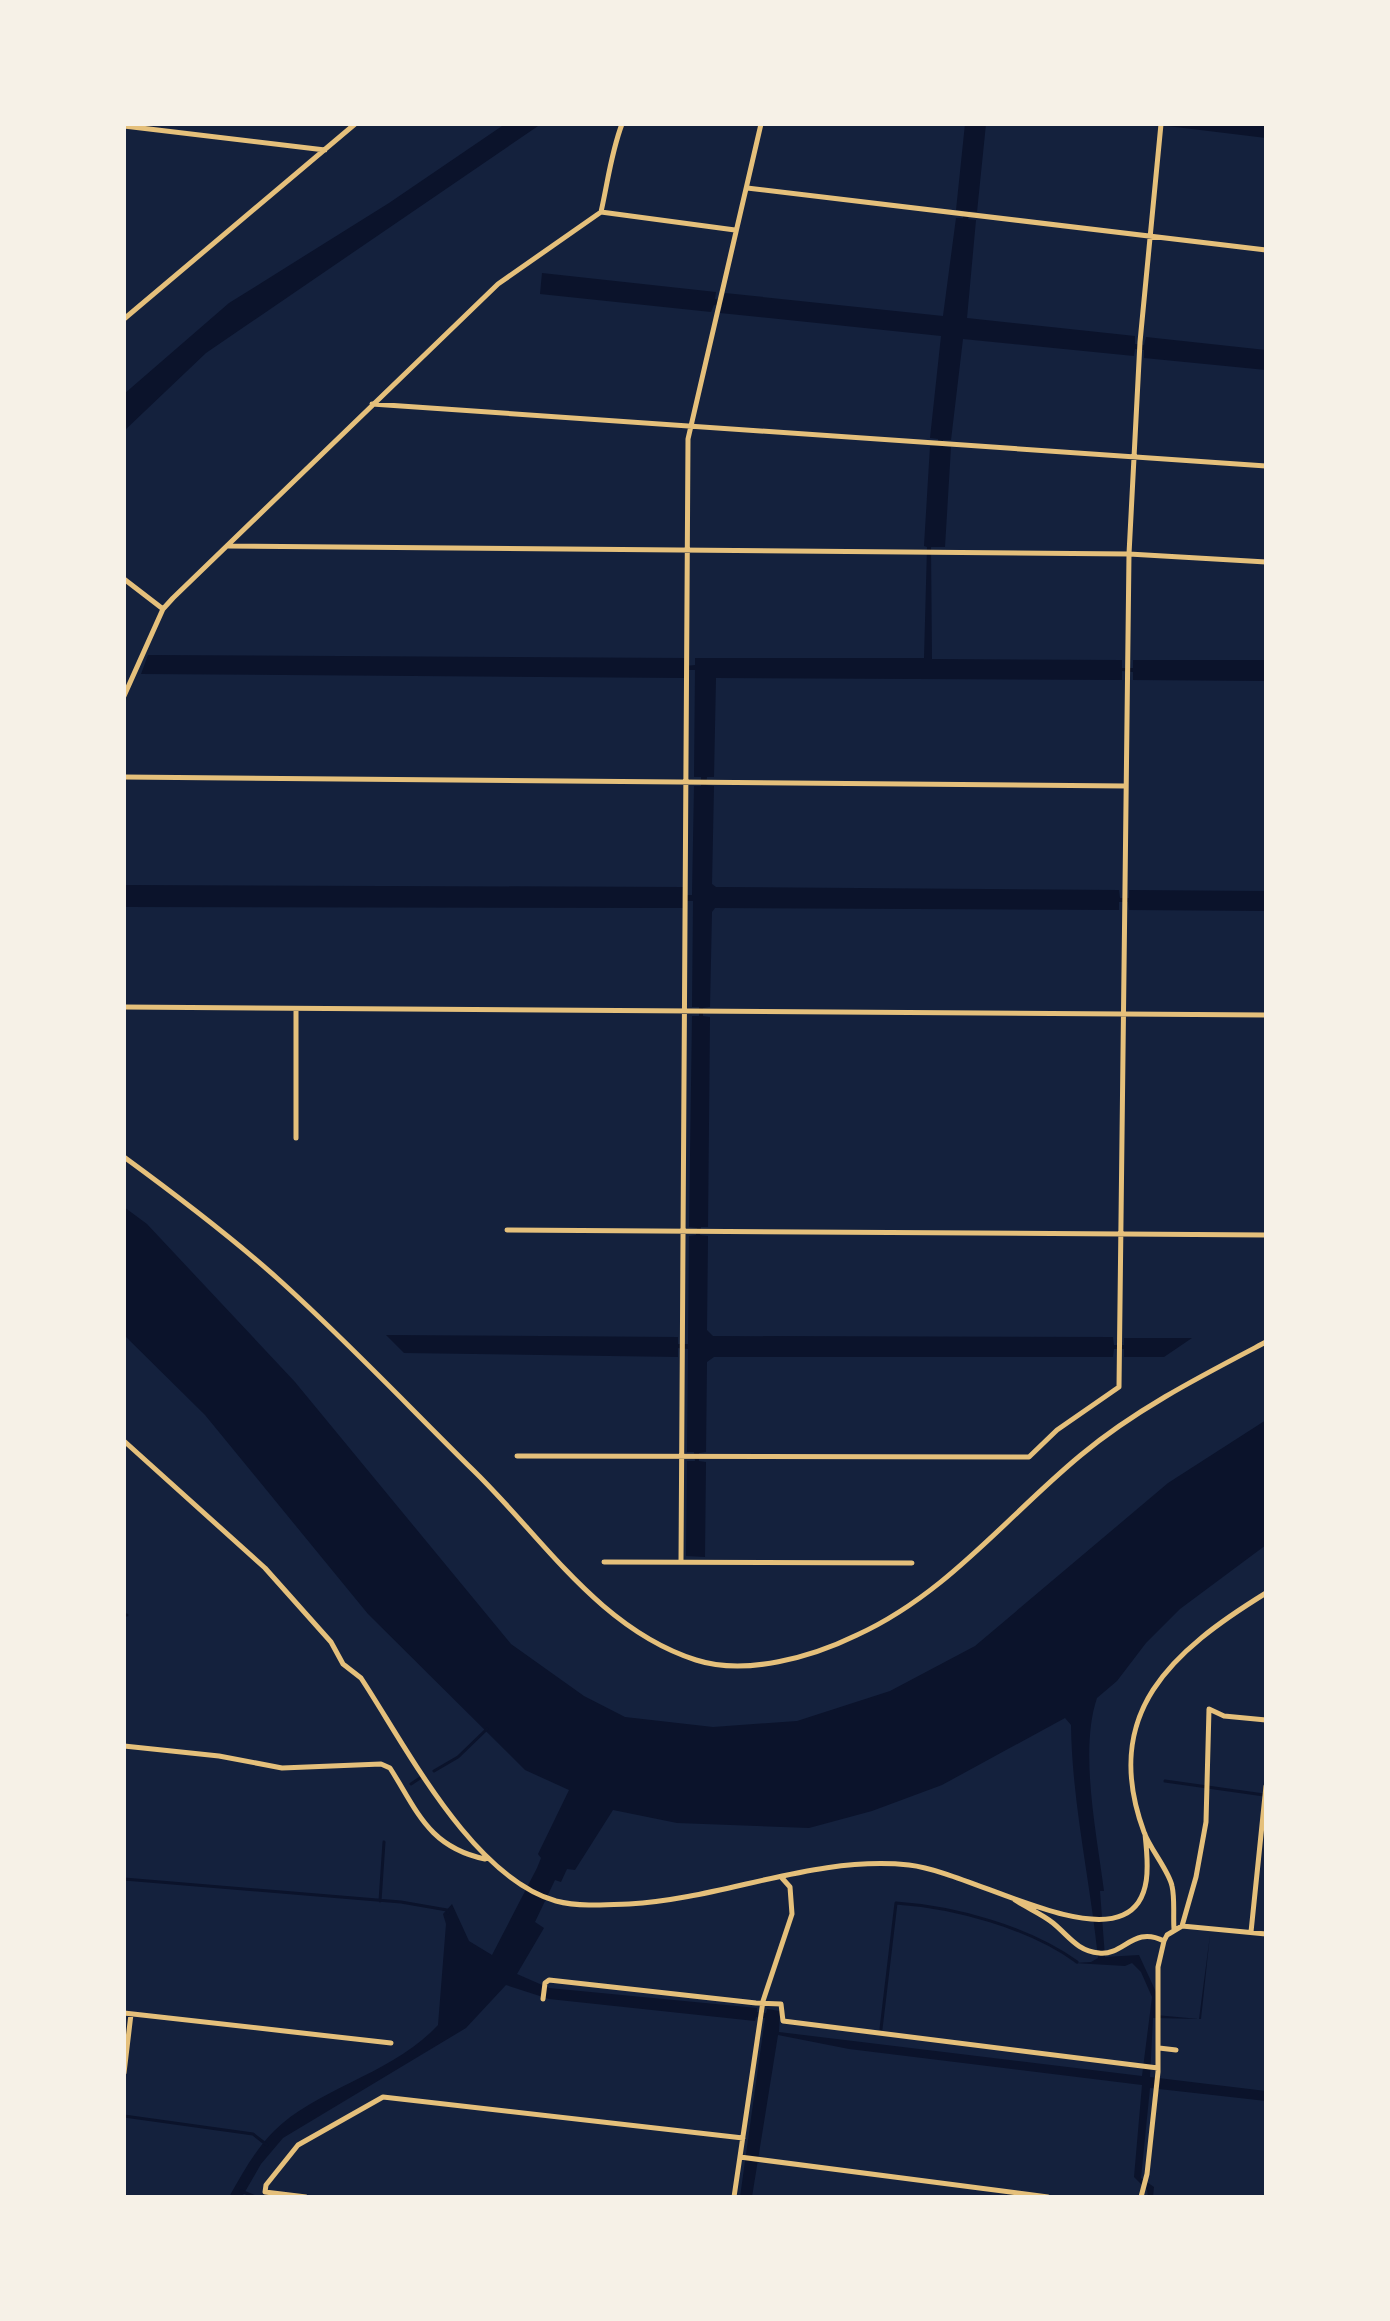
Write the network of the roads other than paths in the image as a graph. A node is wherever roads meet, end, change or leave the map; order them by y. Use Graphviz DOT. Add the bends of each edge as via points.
graph roads {
  1 [pos="355,124"];
  2 [pos="622,124"];
  3 [pos="761,124"];
  4 [pos="1161,124"];
  5 [pos="124,126"];
  6 [pos="326,150"];
  7 [pos="747,188"];
  8 [pos="601,212"];
  9 [pos="735,230"];
  10 [pos="1150,237"];
  11 [pos="1266,250"];
  12 [pos="124,319"];
  13 [pos="372,404"];
  14 [pos="690,425"];
  15 [pos="1133,456"];
  16 [pos="1266,466"];
  17 [pos="228,546"];
  18 [pos="689,551"];
  19 [pos="1129,554"];
  20 [pos="1266,562"];
  21 [pos="124,579"];
  22 [pos="163,609"];
  23 [pos="124,696"];
  24 [pos="124,777"];
  25 [pos="688,781"];
  26 [pos="1125,786"];
  27 [pos="124,1007"];
  28 [pos="296,1010"];
  29 [pos="686,1012"];
  30 [pos="1122,1013"];
  31 [pos="1266,1015"];
  32 [pos="296,1138"];
  33 [pos="124,1157"];
  34 [pos="507,1230"];
  35 [pos="683,1231"];
  36 [pos="1120,1234"];
  37 [pos="1266,1235"];
  38 [pos="1266,1342"];
  39 [pos="124,1441"];
  40 [pos="517,1456"];
  41 [pos="681,1457"];
  42 [pos="604,1562"];
  43 [pos="681,1562"];
  44 [pos="912,1563"];
  45 [pos="1266,1593"];
  46 [pos="1266,1720"];
  47 [pos="124,1746"];
  48 [pos="1265,1792"];
  49 [pos="1145,1834"];
  50 [pos="486,1859"];
  51 [pos="782,1878"];
  52 [pos="1004,1894"];
  53 [pos="1182,1926"];
  54 [pos="1174,1929"];
  55 [pos="1251,1932"];
  56 [pos="1266,1934"];
  57 [pos="1164,1941"];
  58 [pos="543,1999"];
  59 [pos="763,2001"];
  60 [pos="128,2013"];
  61 [pos="391,2043"];
  62 [pos="1159,2048"];
  63 [pos="1176,2050"];
  64 [pos="1158,2070"];
  65 [pos="124,2073"];
  66 [pos="743,2138"];
  67 [pos="742,2157"];
  68 [pos="306,2197"];
  69 [pos="734,2197"];
  70 [pos="1048,2197"];
  71 [pos="1141,2197"];
  1 -- 6 [label="street"];
  2 -- 8 [label="street" via="610,154"];
  3 -- 7 [label="street"];
  4 -- 10 [label="street"];
  5 -- 6 [label="street"];
  6 -- 12 [label="street"];
  7 -- 9 [label="street"];
  7 -- 10 [label="street"];
  8 -- 9 [label="street"];
  8 -- 13 [label="street" via="498,284"];
  9 -- 14 [label="street"];
  10 -- 11 [label="street"];
  10 -- 15 [label="street"];
  13 -- 14 [label="street"];
  13 -- 17 [label="street"];
  14 -- 15 [label="street"];
  14 -- 18 [label="street"];
  15 -- 16 [label="street"];
  15 -- 19 [label="street"];
  17 -- 18 [label="street"];
  17 -- 22 [label="street"];
  18 -- 19 [label="street"];
  18 -- 25 [label="street"];
  19 -- 20 [label="street"];
  19 -- 26 [label="street"];
  21 -- 22 [label="street"];
  22 -- 23 [label="street"];
  24 -- 25 [label="street"];
  25 -- 26 [label="street"];
  25 -- 29 [label="street"];
  26 -- 30 [label="street"];
  27 -- 28 [label="street"];
  28 -- 29 [label="street"];
  28 -- 32 [label="street"];
  29 -- 30 [label="street"];
  29 -- 35 [label="street"];
  30 -- 31 [label="street"];
  30 -- 36 [label="street"];
  33 -- 38 [label="street" via="277,1278 509,1505 603,1608 657,1643 712,1664 816,1652 900,1611 977,1553 1082,1454"];
  34 -- 35 [label="street"];
  35 -- 36 [label="street"];
  35 -- 41 [label="street"];
  36 -- 37 [label="street"];
  36 -- 41 [label="street" via="1119,1387 1057,1430 1029,1457"];
  39 -- 50 [label="street" via="265,1568 331,1642"];
  40 -- 41 [label="street"];
  41 -- 43 [label="street"];
  42 -- 43 [label="street"];
  43 -- 44 [label="street"];
  45 -- 49 [label="street" via="1199,1639 1162,1677 1139,1711 1131,1776"];
  46 -- 53 [label="street" via="1224,1716 1209,1709 1208,1788 1196,1877"];
  47 -- 50 [label="street" via="282,1768 381,1764 390,1768 419,1819 440,1840"];
  48 -- 55 [label="street"];
  49 -- 52 [label="street" via="1142,1898 1124,1915 1082,1919"];
  49 -- 54 [label="street" via="1172,1883"];
  50 -- 51 [label="street" via="521,1885 556,1901 602,1906 655,1903"];
  51 -- 52 [label="street" via="861,1863 899,1864"];
  51 -- 59 [label="street" via="790,1887 792,1914"];
  52 -- 57 [label="street" via="1096,1954 1138,1937"];
  53 -- 54 [label="street"];
  53 -- 55 [label="street"];
  54 -- 57 [label="street"];
  55 -- 56 [label="street"];
  57 -- 62 [label="street" via="1158,1967"];
  58 -- 59 [label="street" via="549,1980"];
  59 -- 64 [label="street" via="781,2004 783,2021"];
  59 -- 66 [label="street"];
  60 -- 61 [label="street"];
  60 -- 65 [label="street"];
  62 -- 63 [label="street"];
  62 -- 64 [label="street"];
  64 -- 71 [label="street"];
  66 -- 67 [label="street"];
  66 -- 68 [label="street" via="383,2097 298,2145 266,2185 265,2192"];
  67 -- 69 [label="street"];
  67 -- 70 [label="street"];
}
